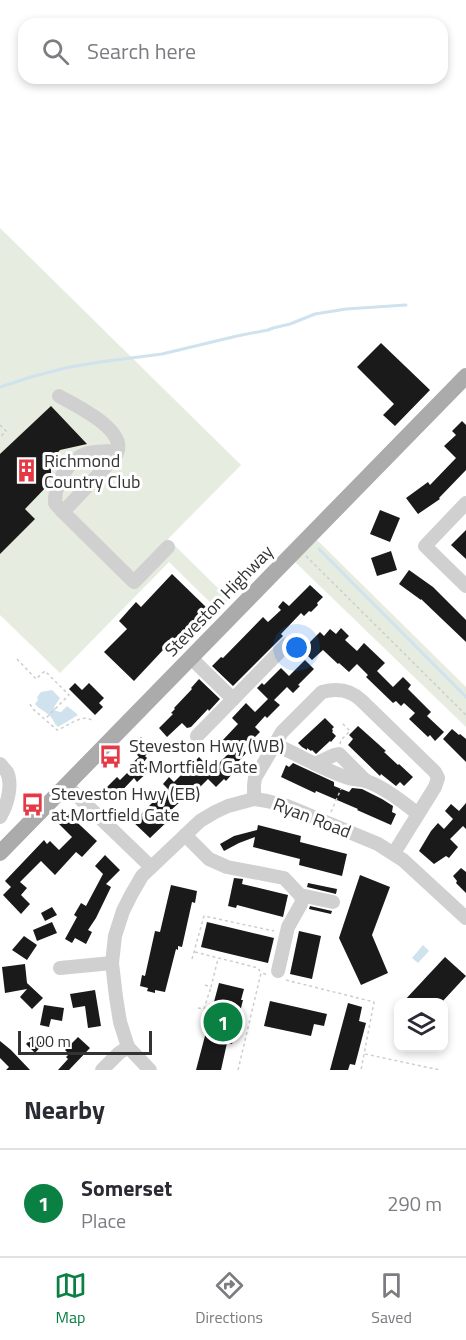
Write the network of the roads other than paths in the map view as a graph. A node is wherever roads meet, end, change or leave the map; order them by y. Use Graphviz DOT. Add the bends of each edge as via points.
graph roads {
  1 [pos="466,376"];
  2 [pos="59,396"];
  3 [pos="114,458"];
  4 [pos="466,503"];
  5 [pos="63,512"];
  6 [pos="168,547"];
  7 [pos="466,586"];
  8 [pos="287,644"];
  9 [pos="191,658"];
  10 [pos="233,699"];
  11 [pos="197,736"];
  12 [pos="274,744"];
  13 [pos="0,764"];
  14 [pos="315,764"];
  15 [pos="366,781"];
  16 [pos="66,785"];
  17 [pos="254,799"];
  18 [pos="418,814"];
  19 [pos="0,817"];
  20 [pos="185,835"];
  21 [pos="0,853"];
  22 [pos="394,853"];
  23 [pos="151,867"];
  24 [pos="300,895"];
  25 [pos="333,902"];
  26 [pos="466,918"];
  27 [pos="112,963"];
  28 [pos="60,968"];
  29 [pos="277,975"];
  30 [pos="128,1047"];
  31 [pos="102,1070"];
  32 [pos="150,1070"];
  1 -- 9 [label="main road, Steveston Highway"];
  2 -- 3 [label="street" via="108,427 120,444"];
  3 -- 5 [label="street"];
  3 -- 5 [label="street" via="108,451 88,453 73,463 56,488 55,503"];
  4 -- 7 [label="street" via="425,546"];
  5 -- 6 [label="street" via="134,582"];
  8 -- 10 [label="street"];
  9 -- 10 [label="street"];
  9 -- 16 [label="main road, Steveston Highway"];
  10 -- 11 [label="street"];
  12 -- 14 [label="street"];
  12 -- 17 [label="street" via="255,778"];
  12 -- 18 [label="street" via="319,694 353,694 442,778"];
  13 -- 19 [label="street" via="7,772 9,789"];
  14 -- 15 [label="street" via="350,779"];
  14 -- 15 [label="street" via="339,754"];
  15 -- 18 [label="street" via="399,798"];
  16 -- 21 [label="main road, Steveston Highway"];
  16 -- 23 [label="street"];
  17 -- 20 [label="street, Ryan Road" via="215,812"];
  17 -- 22 [label="street, Ryan Road" via="287,806"];
  18 -- 22 [label="street"];
  20 -- 23 [label="street, Ryan Road"];
  20 -- 24 [label="street" via="209,859 228,867 284,878"];
  22 -- 26 [label="street, Ryan Road"];
  23 -- 27 [label="street, Ryan Road" via="123,911"];
  24 -- 25 [label="street"];
  24 -- 29 [label="street" via="301,904 288,927"];
  27 -- 28 [label="street"];
  27 -- 30 [label="street, Ryan Road" via="118,1011"];
  30 -- 31 [label="street"];
  30 -- 32 [label="street"];
}
